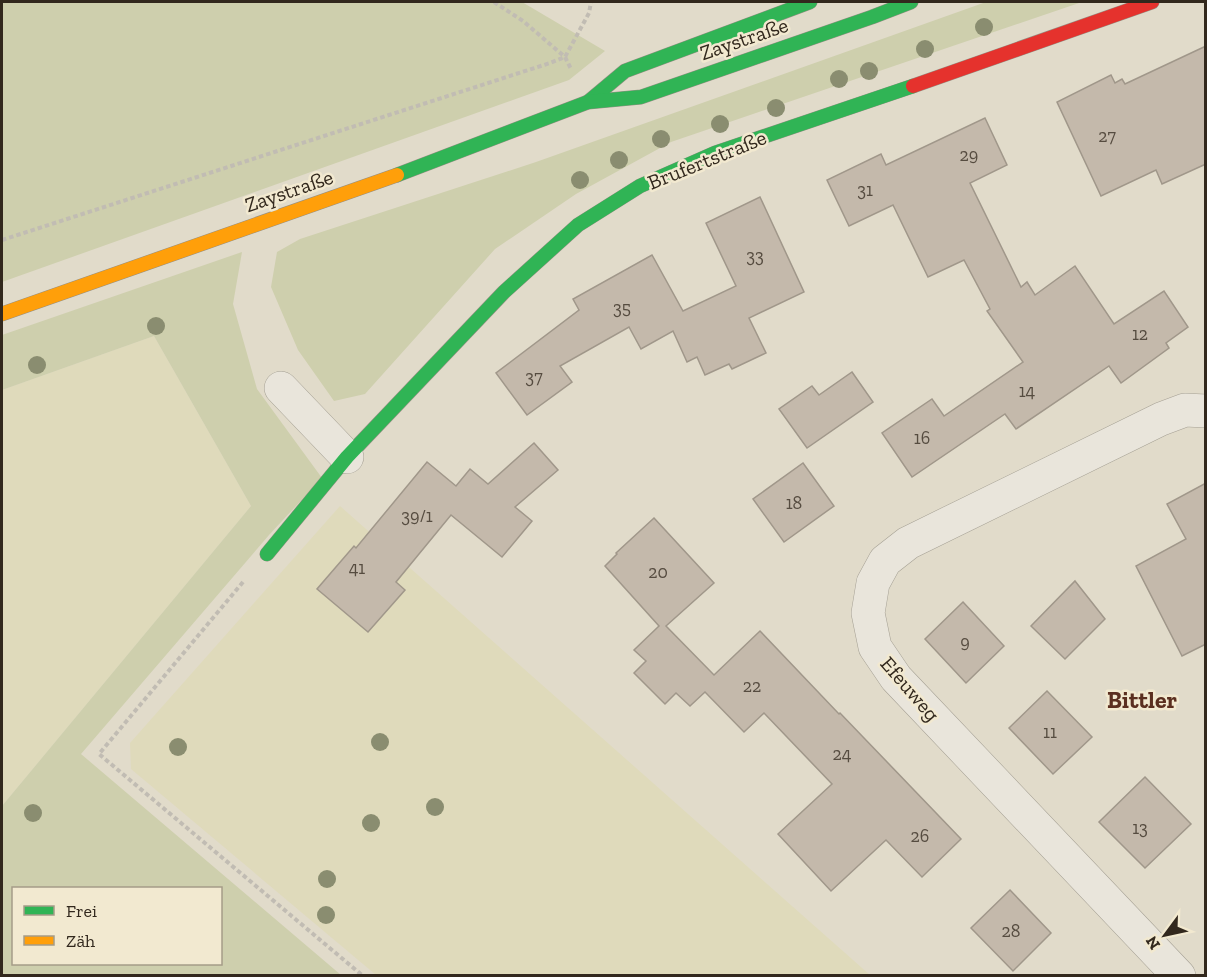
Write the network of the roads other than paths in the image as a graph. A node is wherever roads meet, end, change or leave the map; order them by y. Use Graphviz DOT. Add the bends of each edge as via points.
graph roads {
  1 [pos="810,2"];
  2 [pos="911,2"];
  3 [pos="1152,2"];
  4 [pos="588,102"];
  5 [pos="2,314"];
  6 [pos="281,388"];
  7 [pos="1206,411"];
  8 [pos="347,457"];
  9 [pos="267,554"];
  10 [pos="1179,975"];
  1 -- 4 [label="street, Zaystraße" via="626,71"];
  2 -- 4 [label="street, Zaystraße" via="640,97"];
  3 -- 8 [label="street, Brufertstraße" via="715,153 640,186 578,225 504,292"];
  4 -- 5 [label="street, Zaystraße" via="362,188"];
  6 -- 8 [label="street"];
  7 -- 10 [label="street, Efeuweg" via="1185,410 1161,419 908,543 885,561 873,583 868,613 875,647 896,678"];
  8 -- 9 [label="street, Brufertstraße"];
}
